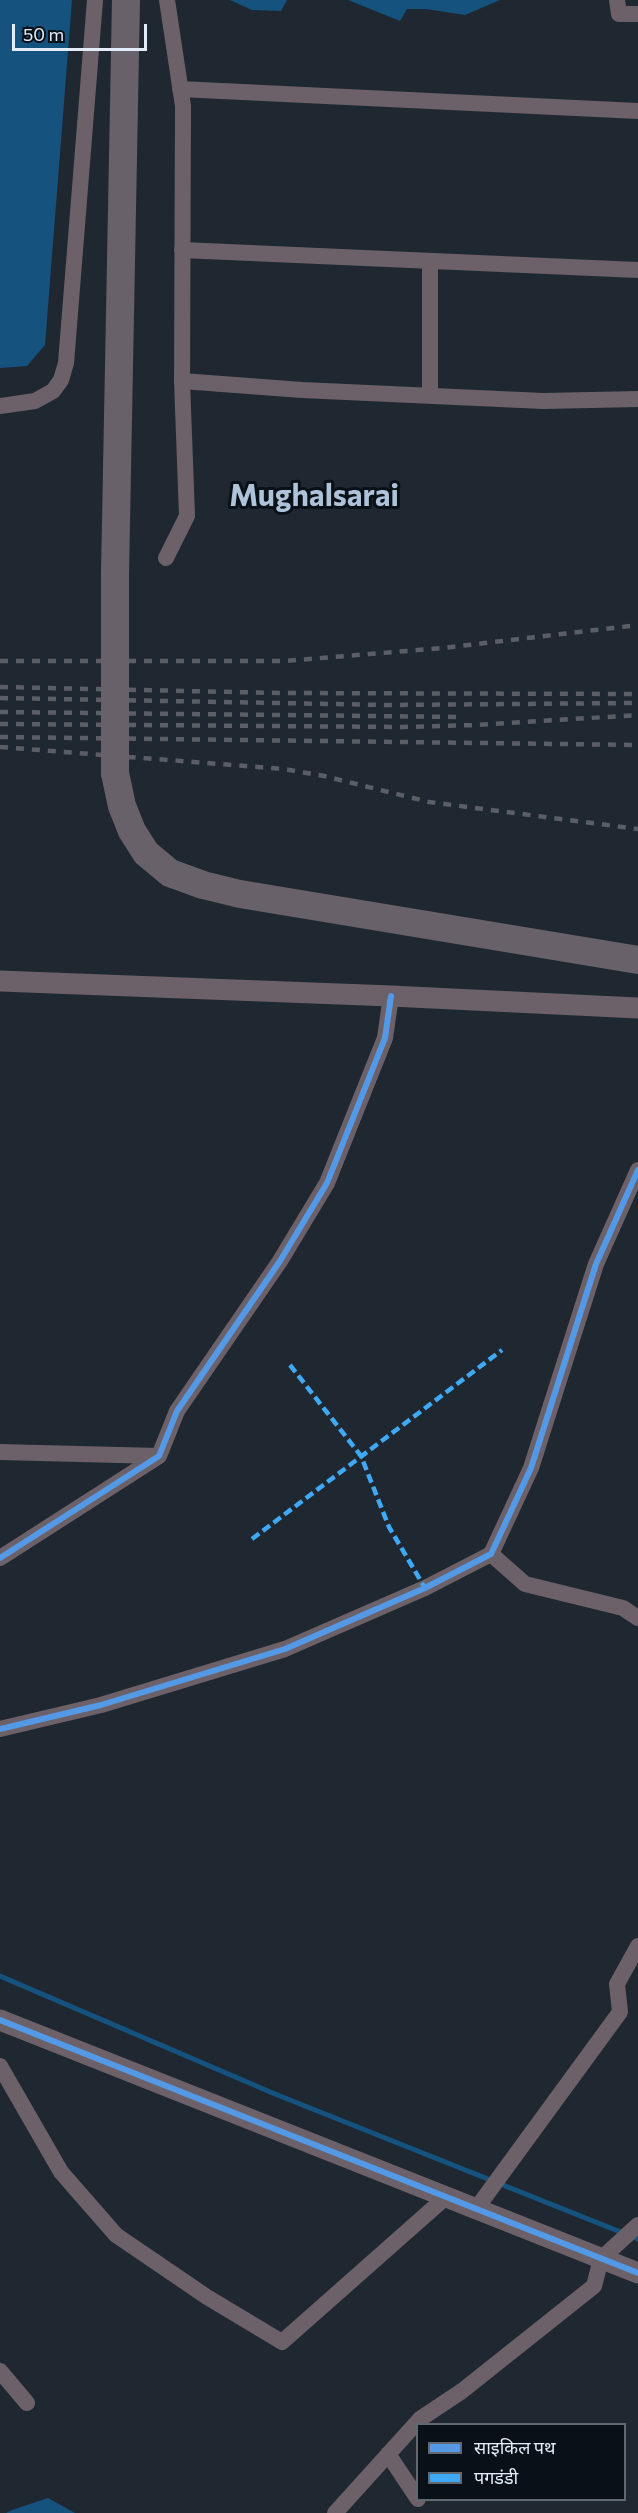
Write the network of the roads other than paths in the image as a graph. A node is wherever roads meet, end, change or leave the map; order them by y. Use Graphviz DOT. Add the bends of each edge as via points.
graph roads {
  1 [pos="95,0"];
  2 [pos="126,0"];
  3 [pos="167,0"];
  4 [pos="617,0"];
  5 [pos="638,14"];
  6 [pos="180,89"];
  7 [pos="638,111"];
  8 [pos="182,250"];
  9 [pos="430,261"];
  10 [pos="638,270"];
  11 [pos="182,381"];
  12 [pos="430,396"];
  13 [pos="638,399"];
  14 [pos="0,406"];
  15 [pos="166,558"];
  16 [pos="638,960"];
  17 [pos="5,983"];
  18 [pos="391,996"];
  19 [pos="638,1008"];
  20 [pos="638,1170"];
  21 [pos="0,1452"];
  22 [pos="159,1456"];
  23 [pos="491,1554"];
  24 [pos="0,1558"];
  25 [pos="638,1618"];
  26 [pos="0,1729"];
  27 [pos="638,1946"];
  28 [pos="0,2020"];
  29 [pos="0,2066"];
  30 [pos="446,2197"];
  31 [pos="476,2209"];
  32 [pos="631,2232"];
  33 [pos="601,2259"];
  34 [pos="638,2274"];
  35 [pos="0,2371"];
  36 [pos="27,2403"];
  37 [pos="416,2423"];
  38 [pos="416,2423"];
  39 [pos="388,2454"];
  40 [pos="416,2496"];
  41 [pos="334,2513"];
  1 -- 14 [label="street" via="66,363 53,391 35,401"];
  2 -- 16 [label="highway, bridge" via="115,773 132,831 146,853 170,873 203,885"];
  3 -- 6 [label="street"];
  4 -- 5 [label="street" via="619,14"];
  6 -- 7 [label="street"];
  6 -- 8 [label="street"];
  8 -- 9 [label="street"];
  8 -- 11 [label="street"];
  9 -- 10 [label="street"];
  9 -- 12 [label="street"];
  11 -- 12 [label="street"];
  11 -- 15 [label="street" via="187,516"];
  12 -- 13 [label="street" via="543,401"];
  17 -- 18 [label="street"];
  18 -- 19 [label="street"];
  18 -- 22 [label="street" via="385,1038 327,1184 280,1261 177,1411"];
  20 -- 23 [label="street" via="596,1264 531,1468"];
  21 -- 22 [label="street"];
  22 -- 24 [label="street"];
  23 -- 25 [label="street" via="525,1584 623,1608"];
  23 -- 26 [label="street" via="425,1588 285,1649 101,1705"];
  27 -- 31 [label="street" via="617,1984 620,2012"];
  28 -- 30 [label="street"];
  29 -- 30 [label="street" via="61,2172 116,2235 282,2342"];
  30 -- 31 [label="street"];
  31 -- 33 [label="street"];
  32 -- 33 [label="street"];
  33 -- 34 [label="street"];
  33 -- 38 [label="street" via="594,2286"];
  35 -- 36 [label="street"];
  37 -- 39 [label="street"];
  39 -- 40 [label="street"];
  39 -- 41 [label="street"];
}
